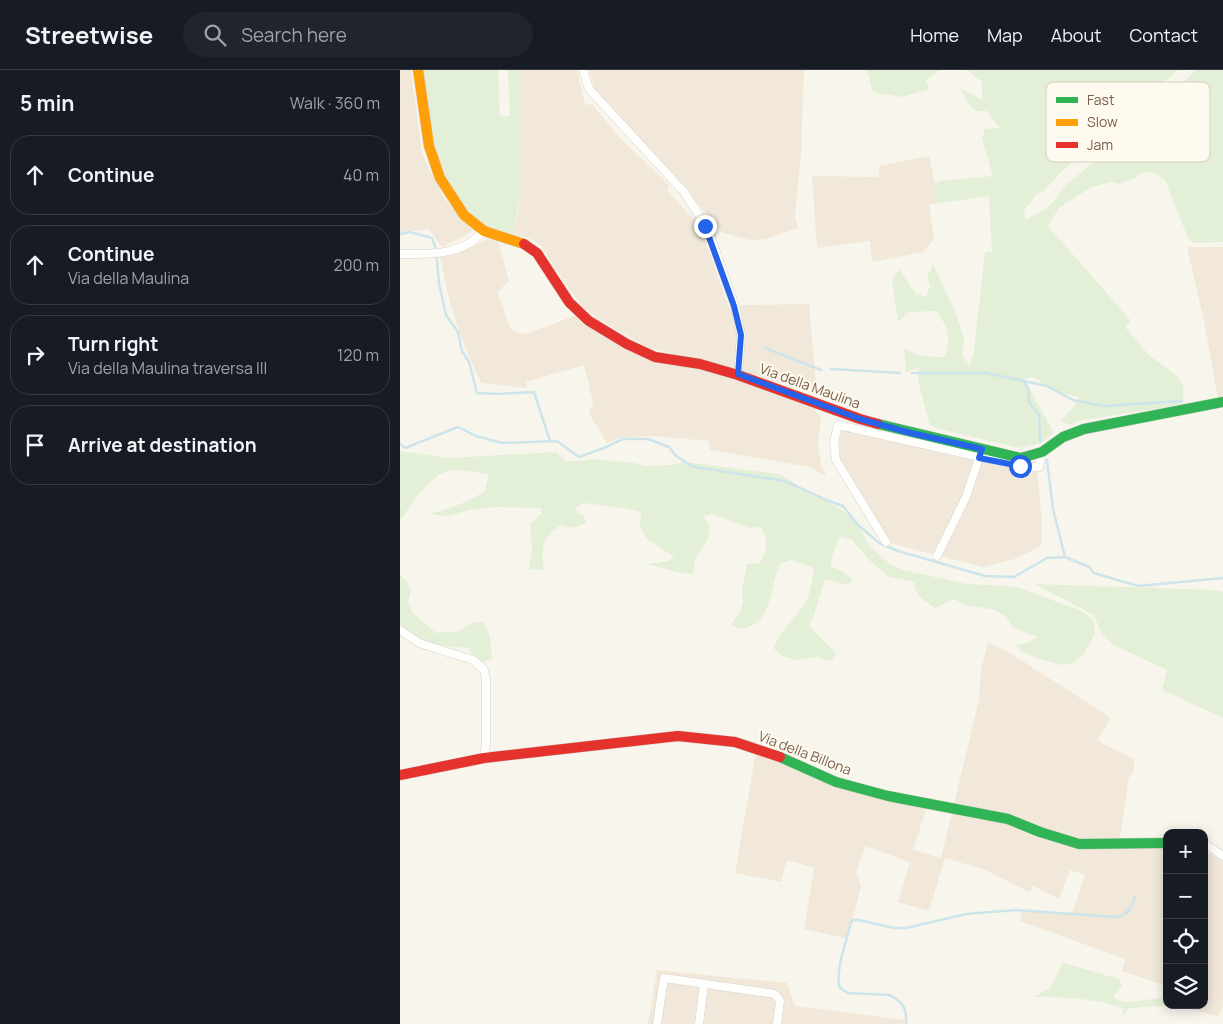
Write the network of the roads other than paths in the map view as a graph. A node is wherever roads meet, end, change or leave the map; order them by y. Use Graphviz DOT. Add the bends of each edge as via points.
graph roads {
  1 [pos="418,70"];
  2 [pos="583,70"];
  3 [pos="484,231"];
  4 [pos="400,254"];
  5 [pos="738,374"];
  6 [pos="1223,402"];
  7 [pos="981,454"];
  8 [pos="886,542"];
  9 [pos="937,556"];
  10 [pos="400,630"];
  11 [pos="484,758"];
  12 [pos="400,775"];
  13 [pos="1163,843"];
  14 [pos="1208,846"];
  15 [pos="1223,856"];
  16 [pos="704,984"];
  17 [pos="657,1024"];
  18 [pos="699,1024"];
  19 [pos="777,1024"];
  1 -- 3 [label="street, Via della Maulina" via="428,146 440,178 464,215"];
  2 -- 5 [label="street" via="589,89 684,192 702,220 734,306 741,335"];
  3 -- 4 [label="street" via="472,242 453,251"];
  3 -- 5 [label="street, Via della Maulina" via="527,245 549,269 569,302 589,321 627,344 655,357"];
  5 -- 7 [label="street, Via della Maulina" via="860,419"];
  6 -- 7 [label="street, Via della Maulina" via="1084,429 1063,437 1042,452 1021,458"];
  7 -- 8 [label="street" via="838,425 834,442 836,460"];
  7 -- 9 [label="street" via="966,497"];
  10 -- 11 [label="street" via="419,643 473,660 484,670"];
  11 -- 12 [label="street, Via della Billona"];
  11 -- 13 [label="street, Via della Billona" via="678,736 735,742 778,756 836,782 888,796 1008,819 1079,844"];
  14 -- 15 [label="street"];
  16 -- 17 [label="street" via="664,978"];
  16 -- 18 [label="street"];
  16 -- 19 [label="street" via="775,994 780,1001"];
}
